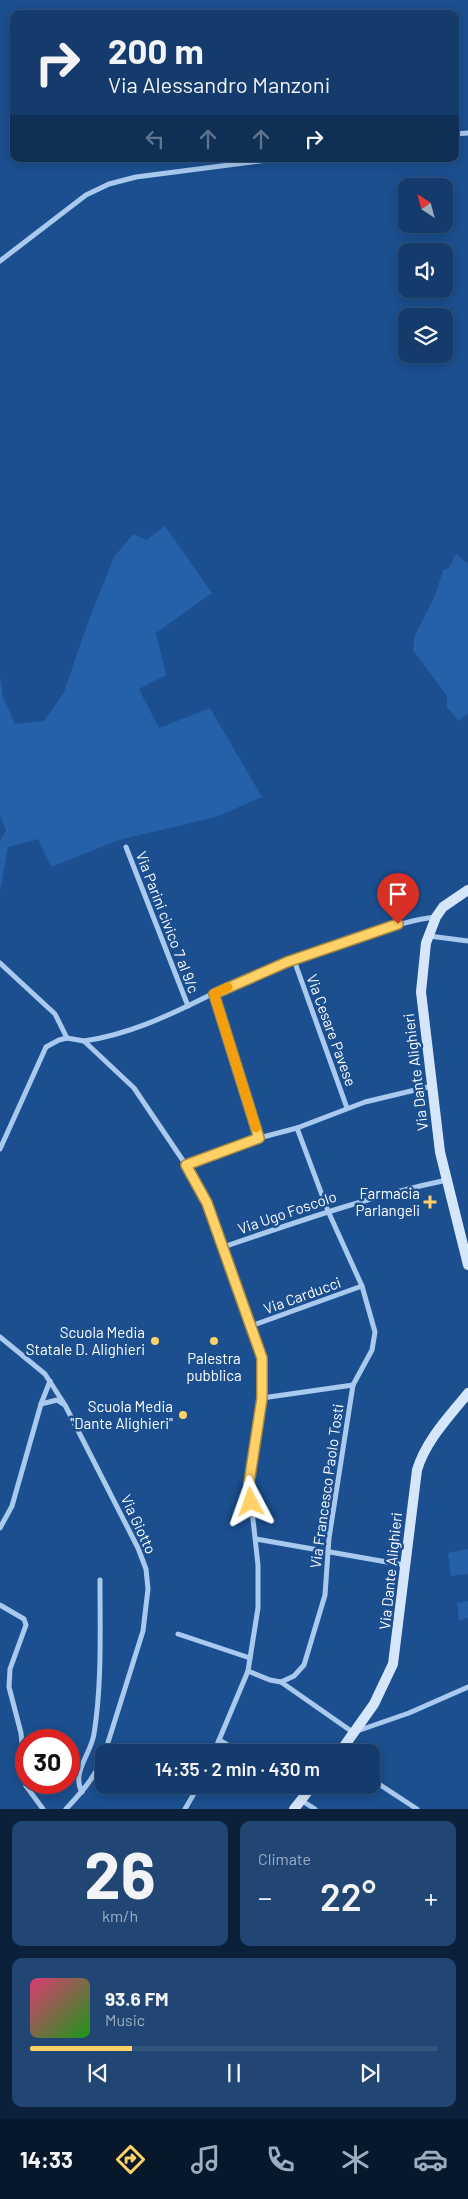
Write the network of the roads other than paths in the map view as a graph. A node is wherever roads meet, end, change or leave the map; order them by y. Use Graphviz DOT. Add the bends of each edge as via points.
graph roads {
  1 [pos="252,162"];
  2 [pos="0,261"];
  3 [pos="126,847"];
  4 [pos="468,890"];
  5 [pos="436,917"];
  6 [pos="428,936"];
  7 [pos="468,941"];
  8 [pos="294,960"];
  9 [pos="0,963"];
  10 [pos="214,994"];
  11 [pos="188,1006"];
  12 [pos="67,1038"];
  13 [pos="84,1041"];
  14 [pos="432,1086"];
  15 [pos="347,1108"];
  16 [pos="297,1128"];
  17 [pos="259,1138"];
  18 [pos="0,1149"];
  19 [pos="186,1165"];
  20 [pos="446,1180"];
  21 [pos="328,1211"];
  22 [pos="223,1248"];
  23 [pos="468,1265"];
  24 [pos="362,1286"];
  25 [pos="251,1326"];
  26 [pos="0,1337"];
  27 [pos="50,1381"];
  28 [pos="353,1385"];
  29 [pos="468,1393"];
  30 [pos="262,1398"];
  31 [pos="41,1404"];
  32 [pos="65,1405"];
  33 [pos="0,1528"];
  34 [pos="256,1539"];
  35 [pos="328,1552"];
  36 [pos="404,1565"];
  37 [pos="100,1580"];
  38 [pos="0,1605"];
  39 [pos="178,1634"];
  40 [pos="250,1658"];
  41 [pos="248,1671"];
  42 [pos="281,1682"];
  43 [pos="468,1687"];
  44 [pos="355,1732"];
  45 [pos="219,1740"];
  46 [pos="108,1744"];
  47 [pos="217,1744"];
  48 [pos="226,1744"];
  49 [pos="346,1744"];
  50 [pos="95,1775"];
  51 [pos="380,1785"];
  52 [pos="82,1792"];
  53 [pos="194,1794"];
  54 [pos="301,1794"];
  55 [pos="306,1794"];
  56 [pos="303,1797"];
  57 [pos="43,1809"];
  58 [pos="66,1809"];
  59 [pos="185,1809"];
  60 [pos="294,1809"];
  61 [pos="315,1809"];
  62 [pos="417,1809"];
  1 -- 2 [label="street" via="136,177 109,184 86,195"];
  3 -- 11 [label="street, Via Parini civico 7 al 9/c"];
  4 -- 5 [label="main road, Via Dante Alighieri" via="443,907"];
  5 -- 6 [label="main road, Via Dante Alighieri"];
  5 -- 8 [label="street" via="414,919"];
  6 -- 7 [label="street"];
  6 -- 14 [label="main road, Via Dante Alighieri" via="421,992"];
  8 -- 10 [label="street"];
  8 -- 15 [label="street, Via Cesare Pavese"];
  9 -- 12 [label="street" via="55,1014"];
  10 -- 11 [label="street"];
  10 -- 17 [label="street"];
  11 -- 13 [label="street" via="105,1038"];
  12 -- 13 [label="street"];
  12 -- 18 [label="street" via="52,1043 42,1053"];
  13 -- 19 [label="street" via="134,1088"];
  14 -- 15 [label="street"];
  14 -- 20 [label="main road, Via Dante Alighieri"];
  15 -- 16 [label="street"];
  16 -- 17 [label="street"];
  16 -- 21 [label="street, Via Francesco Paolo Tosti"];
  17 -- 19 [label="street"];
  19 -- 22 [label="street" via="207,1203"];
  20 -- 21 [label="street, Via Ugo Foscolo"];
  20 -- 23 [label="main road, Via Dante Alighieri"];
  21 -- 22 [label="street, Via Ugo Foscolo"];
  21 -- 24 [label="street, Via Francesco Paolo Tosti"];
  22 -- 25 [label="street"];
  24 -- 25 [label="street, Via Carducci"];
  24 -- 28 [label="street, Via Francesco Paolo Tosti" via="375,1332 372,1350"];
  25 -- 30 [label="street" via="262,1358"];
  26 -- 27 [label="street, Via Giotto"];
  27 -- 31 [label="street"];
  27 -- 32 [label="street, Via Giotto"];
  28 -- 30 [label="street"];
  28 -- 35 [label="street, Via Francesco Paolo Tosti"];
  29 -- 36 [label="main road, Via Dante Alighieri" via="429,1442 422,1456 417,1470"];
  30 -- 34 [label="street" via="249,1483"];
  31 -- 32 [label="street" via="57,1400"];
  31 -- 33 [label="street" via="12,1506"];
  32 -- 46 [label="street, Via Giotto" via="146,1569 148,1588 143,1631"];
  34 -- 35 [label="street"];
  34 -- 40 [label="street" via="258,1608"];
  35 -- 36 [label="street"];
  35 -- 42 [label="street, Via Francesco Paolo Tosti" via="325,1594 307,1660 294,1676"];
  36 -- 44 [label="main road, Via Dante Alighieri" via="393,1664 382,1690"];
  37 -- 52 [label="street" via="101,1642 94,1736 80,1770 78,1784"];
  38 -- 57 [label="street" via="24,1619 26,1625 10,1669 9,1683 21,1733 26,1786"];
  39 -- 40 [label="street"];
  40 -- 41 [label="street"];
  41 -- 42 [label="street"];
  41 -- 45 [label="street"];
  42 -- 44 [label="street"];
  43 -- 44 [label="street"];
  44 -- 49 [label="main road, Via Dante Alighieri"];
  45 -- 47 [label="street"];
  45 -- 48 [label="street"];
  50 -- 52 [label="street"];
  51 -- 62 [label="street"];
  52 -- 58 [label="street"];
  53 -- 59 [label="street"];
  54 -- 56 [label="street"];
  55 -- 56 [label="main road"];
  56 -- 60 [label="main road"];
  56 -- 61 [label="street"];
}
